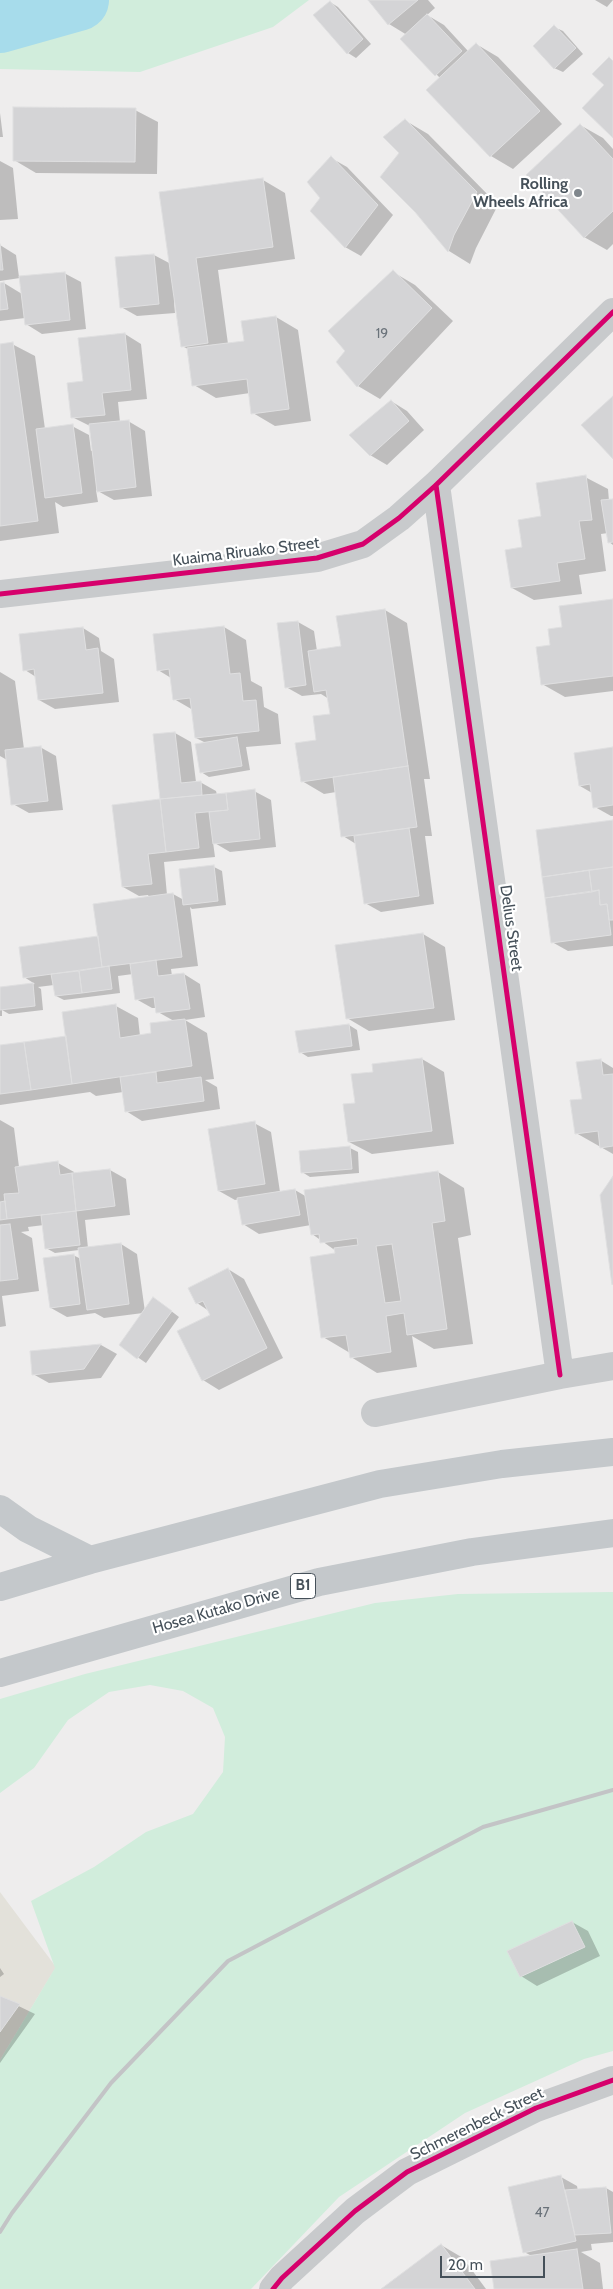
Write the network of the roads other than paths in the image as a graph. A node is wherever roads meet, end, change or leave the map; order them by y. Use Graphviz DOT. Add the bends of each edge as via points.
graph roads {
  1 [pos="613,312"];
  2 [pos="436,485"];
  3 [pos="0,594"];
  4 [pos="613,1366"];
  5 [pos="560,1375"];
  6 [pos="376,1413"];
  7 [pos="613,1452"];
  8 [pos="0,1509"];
  9 [pos="613,1533"];
  10 [pos="90,1560"];
  11 [pos="0,1587"];
  12 [pos="0,1673"];
  13 [pos="613,2080"];
  14 [pos="273,2289"];
  1 -- 2 [label="street, Kuaima Riruako Street"];
  2 -- 3 [label="street, Kuaima Riruako Street" via="364,544 317,558"];
  2 -- 5 [label="street, Delius Street"];
  4 -- 5 [label="street"];
  5 -- 6 [label="street"];
  7 -- 10 [label="main road" via="502,1464 380,1484"];
  8 -- 10 [label="main road" via="28,1529"];
  9 -- 12 [label="main road, Hosea Kutako Drive / B1" via="472,1552 319,1582"];
  10 -- 11 [label="main road"];
  13 -- 14 [label="street, Schmerenbeck Street" via="536,2108 407,2172 355,2211"];
}
